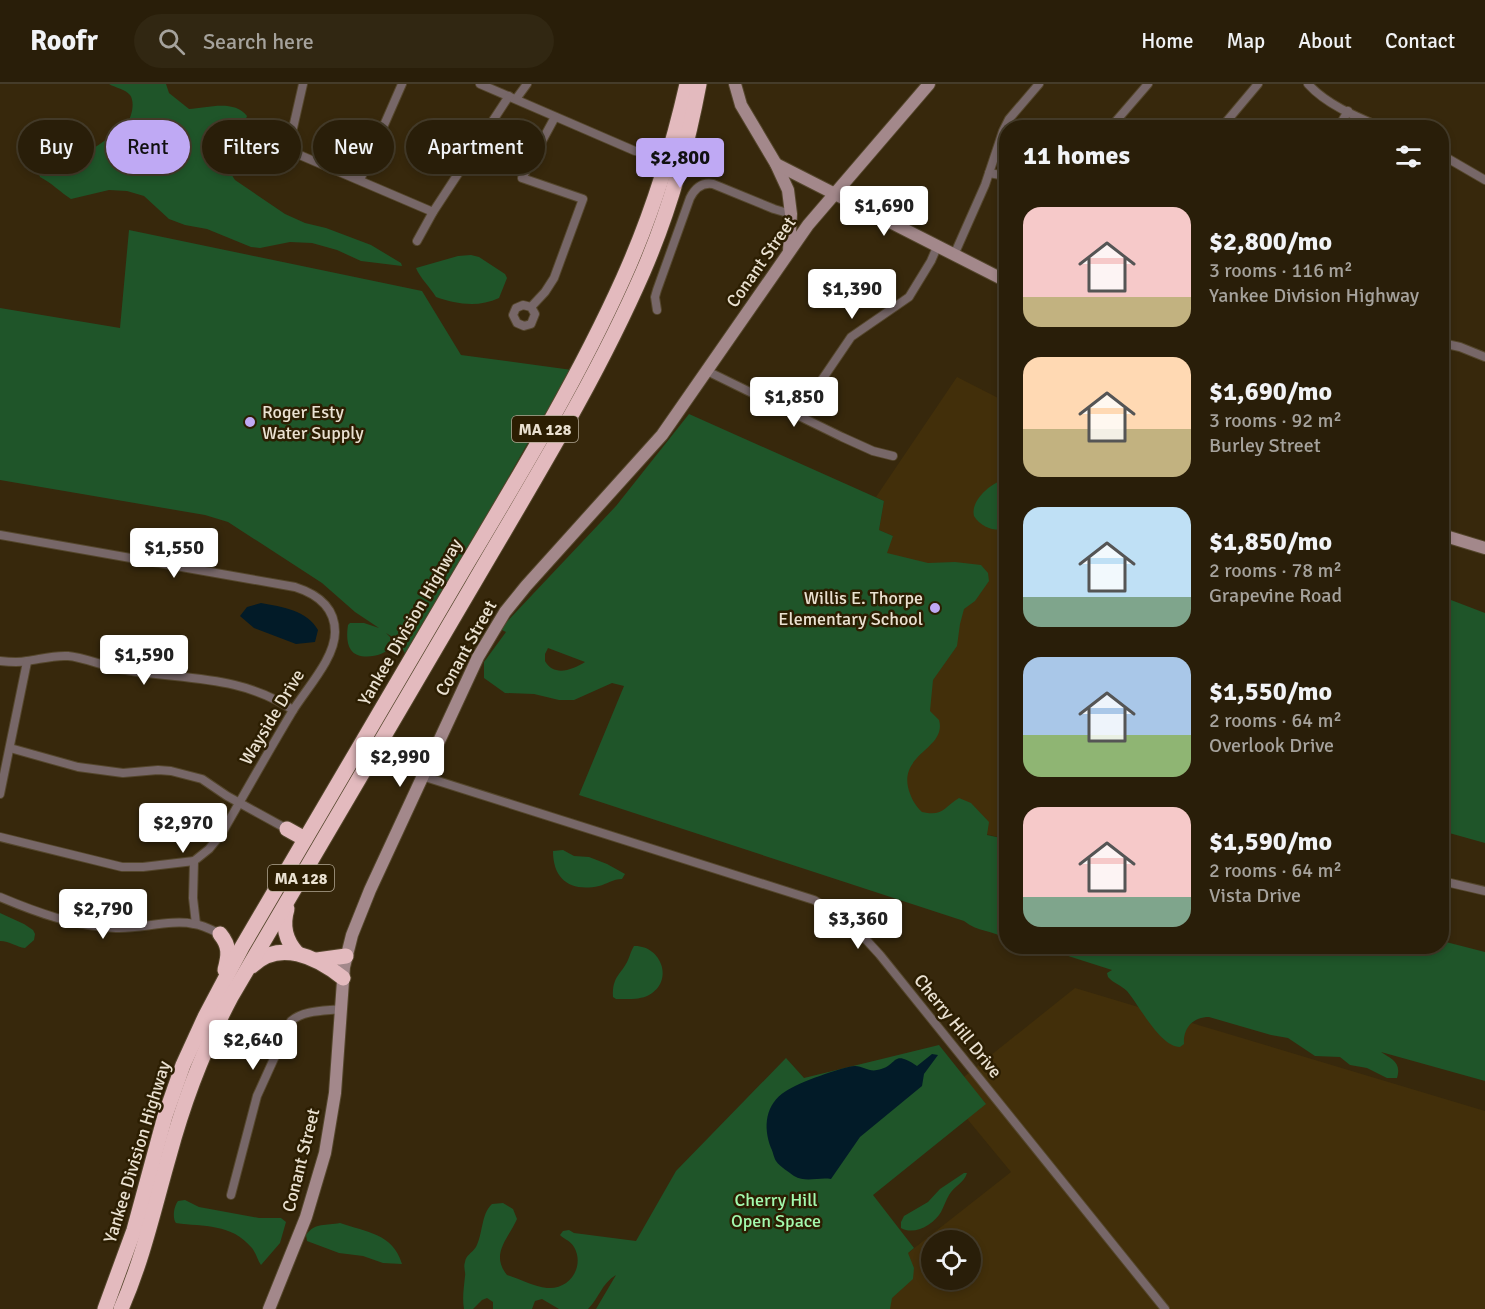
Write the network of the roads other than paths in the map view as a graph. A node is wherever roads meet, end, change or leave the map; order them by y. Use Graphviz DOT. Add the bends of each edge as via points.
graph roads {
  1 [pos="303,84"];
  2 [pos="402,84"];
  3 [pos="480,84"];
  4 [pos="527,84"];
  5 [pos="686,84"];
  6 [pos="699,84"];
  7 [pos="704,84"];
  8 [pos="735,84"];
  9 [pos="929,84"];
  10 [pos="1039,84"];
  11 [pos="1148,84"];
  12 [pos="1258,84"];
  13 [pos="1308,84"];
  14 [pos="513,98"];
  15 [pos="1347,111"];
  16 [pos="693,115"];
  17 [pos="555,117"];
  18 [pos="295,120"];
  19 [pos="1008,120"];
  20 [pos="1117,120"];
  21 [pos="1228,120"];
  22 [pos="1342,120"];
  23 [pos="1366,120"];
  24 [pos="999,140"];
  25 [pos="635,151"];
  26 [pos="301,155"];
  27 [pos="1449,159"];
  28 [pos="776,164"];
  29 [pos="989,173"];
  30 [pos="999,175"];
  31 [pos="360,180"];
  32 [pos="1485,180"];
  33 [pos="834,195"];
  34 [pos="433,212"];
  35 [pos="791,214"];
  36 [pos="417,241"];
  37 [pos="937,247"];
  38 [pos="788,252"];
  39 [pos="954,255"];
  40 [pos="999,277"];
  41 [pos="531,307"];
  42 [pos="657,310"];
  43 [pos="1449,345"];
  44 [pos="1485,357"];
  45 [pos="707,371"];
  46 [pos="798,415"];
  47 [pos="893,456"];
  48 [pos="0,535"];
  49 [pos="1449,537"];
  50 [pos="1485,548"];
  51 [pos="0,661"];
  52 [pos="27,662"];
  53 [pos="293,710"];
  54 [pos="10,748"];
  55 [pos="422,776"];
  56 [pos="0,794"];
  57 [pos="239,803"];
  58 [pos="287,829"];
  59 [pos="0,837"];
  60 [pos="305,839"];
  61 [pos="194,861"];
  62 [pos="1449,883"];
  63 [pos="1485,891"];
  64 [pos="0,897"];
  65 [pos="290,898"];
  66 [pos="267,904"];
  67 [pos="196,924"];
  68 [pos="220,934"];
  69 [pos="297,953"];
  70 [pos="346,956"];
  71 [pos="317,960"];
  72 [pos="243,976"];
  73 [pos="343,978"];
  74 [pos="217,993"];
  75 [pos="341,1009"];
  76 [pos="231,1195"];
  77 [pos="105,1309"];
  78 [pos="121,1309"];
  79 [pos="269,1309"];
  80 [pos="1165,1309"];
  1 -- 18 [label="street"];
  2 -- 31 [label="street"];
  3 -- 14 [label="street"];
  4 -- 14 [label="street"];
  5 -- 60 [label="highway, Yankee Division Highway / MA 128" via="660,180 633,256 573,380"];
  6 -- 16 [label="highway, Yankee Division Highway / MA 128"];
  7 -- 16 [label="highway"];
  8 -- 28 [label="main road" via="741,105"];
  9 -- 33 [label="main road, Conant Street"];
  10 -- 19 [label="street"];
  11 -- 20 [label="street"];
  12 -- 21 [label="street"];
  13 -- 15 [label="street"];
  14 -- 17 [label="street"];
  14 -- 34 [label="street"];
  15 -- 22 [label="street"];
  15 -- 23 [label="street"];
  16 -- 65 [label="highway, Yankee Division Highway / MA 128" via="678,176 654,245 596,370"];
  17 -- 25 [label="street"];
  17 -- 41 [label="street" via="522,178 583,200 554,278"];
  24 -- 29 [label="street"];
  26 -- 31 [label="street"];
  27 -- 32 [label="street"];
  28 -- 33 [label="main road"];
  28 -- 35 [label="main road" via="788,190"];
  29 -- 30 [label="street"];
  29 -- 39 [label="street"];
  31 -- 34 [label="street"];
  33 -- 37 [label="main road"];
  33 -- 38 [label="main road, Conant Street"];
  34 -- 36 [label="street"];
  35 -- 38 [label="main road"];
  35 -- 42 [label="street" via="713,184 697,188 657,290"];
  37 -- 39 [label="main road"];
  37 -- 46 [label="street" via="909,297 851,337"];
  38 -- 45 [label="main road, Conant Street"];
  39 -- 40 [label="main road"];
  43 -- 44 [label="street"];
  45 -- 46 [label="street"];
  45 -- 55 [label="main road, Conant Street" via="662,435 505,612 468,675"];
  46 -- 47 [label="street" via="873,451"];
  48 -- 53 [label="street, Wayside Drive" via="308,591 328,607 335,632 324,663"];
  49 -- 50 [label="main road"];
  51 -- 52 [label="street"];
  52 -- 53 [label="street" via="71,656 124,670 241,685 265,693"];
  52 -- 54 [label="street"];
  53 -- 57 [label="street, Wayside Drive"];
  54 -- 56 [label="street"];
  54 -- 57 [label="street" via="105,771 158,770 183,774 202,779"];
  55 -- 70 [label="main road, Conant Street" via="360,912"];
  55 -- 80 [label="street, Cherry Hill Drive" via="814,900 849,921"];
  57 -- 58 [label="street"];
  57 -- 61 [label="street, Wayside Drive" via="215,843"];
  58 -- 60 [label="highway"];
  59 -- 61 [label="street" via="122,867"];
  60 -- 66 [label="highway, Yankee Division Highway / MA 128"];
  61 -- 67 [label="street"];
  62 -- 63 [label="street"];
  64 -- 67 [label="street" via="45,915 100,927"];
  65 -- 69 [label="highway" via="285,928"];
  65 -- 72 [label="highway, Yankee Division Highway / MA 128"];
  66 -- 68 [label="highway" via="241,933"];
  66 -- 74 [label="highway, Yankee Division Highway / MA 128"];
  67 -- 68 [label="street"];
  68 -- 74 [label="highway" via="229,952"];
  69 -- 71 [label="highway"];
  69 -- 72 [label="highway" via="272,953"];
  70 -- 71 [label="highway"];
  70 -- 73 [label="main road, Conant Street"];
  71 -- 73 [label="highway"];
  72 -- 78 [label="highway, Yankee Division Highway / MA 128" via="207,1045 186,1099 147,1238"];
  73 -- 75 [label="main road, Conant Street"];
  74 -- 77 [label="highway, Yankee Division Highway / MA 128" via="174,1090 134,1230"];
  75 -- 76 [label="street" via="306,1013 291,1021 256,1096"];
  75 -- 79 [label="main road, Conant Street" via="335,1093 320,1174"];
}
